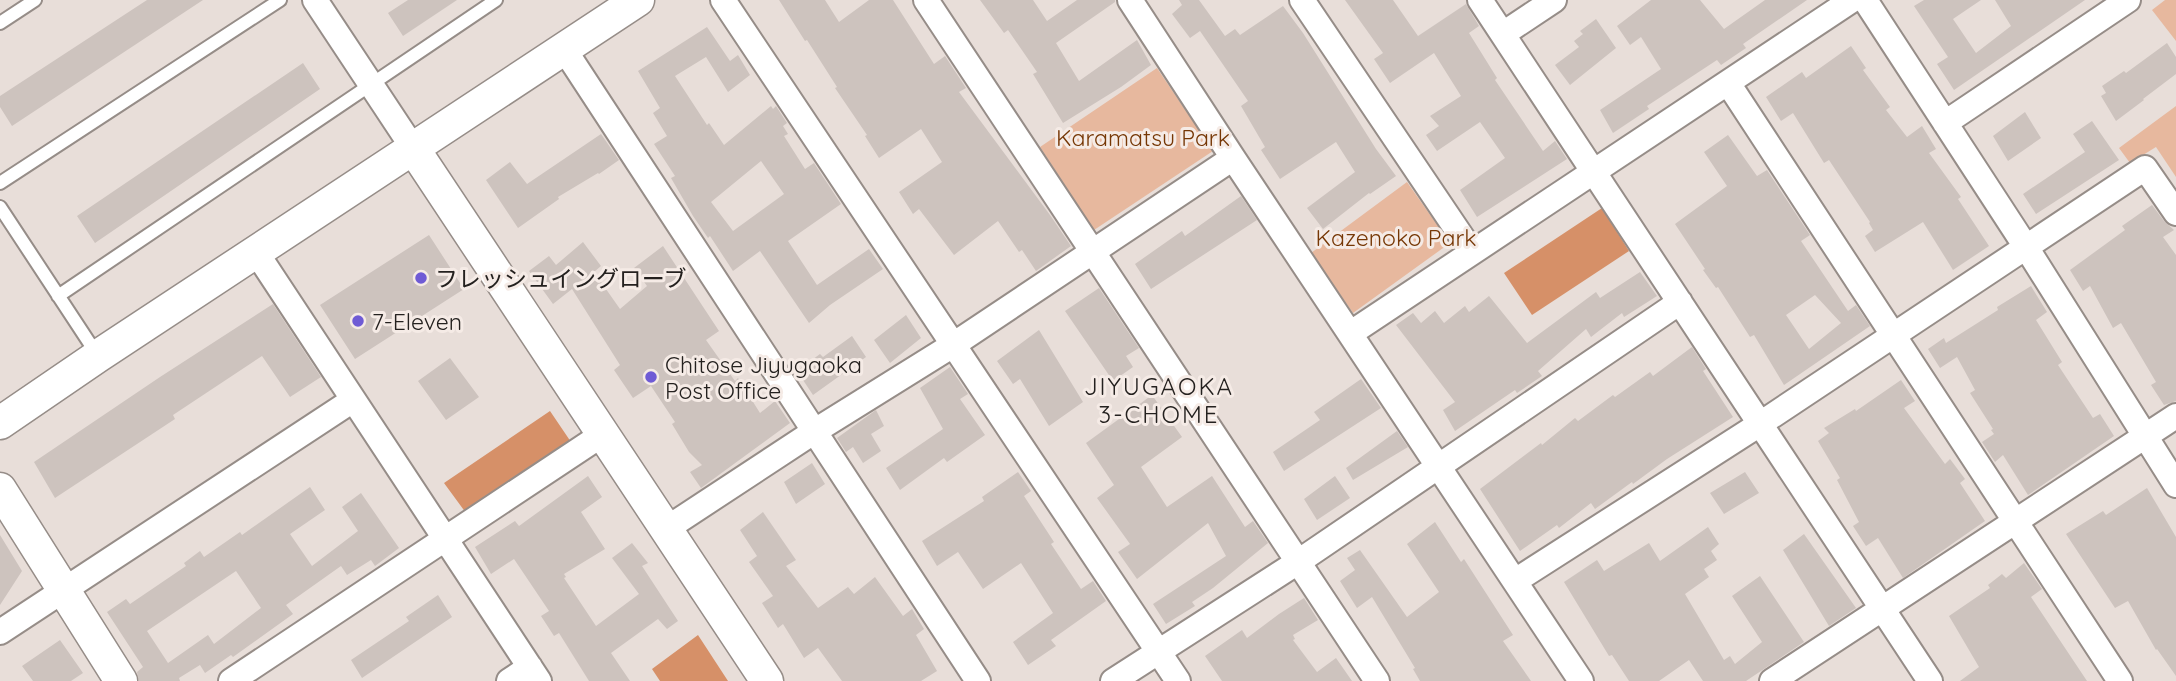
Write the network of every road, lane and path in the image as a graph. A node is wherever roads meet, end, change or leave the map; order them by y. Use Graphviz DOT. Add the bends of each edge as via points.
graph roads {
  1 [pos="35,0"];
  2 [pos="280,0"];
  3 [pos="315,0"];
  4 [pos="496,0"];
  5 [pos="638,0"];
  6 [pos="723,0"];
  7 [pos="926,0"];
  8 [pos="1130,0"];
  9 [pos="1302,0"];
  10 [pos="1480,0"];
  11 [pos="1554,0"];
  12 [pos="1852,0"];
  13 [pos="1865,0"];
  14 [pos="2128,0"];
  15 [pos="0,23"];
  16 [pos="1503,34"];
  17 [pos="564,49"];
  18 [pos="370,83"];
  19 [pos="1728,83"];
  20 [pos="1945,123"];
  21 [pos="413,148"];
  22 [pos="1233,158"];
  23 [pos="1594,172"];
  24 [pos="0,183"];
  25 [pos="0,207"];
  26 [pos="2176,213"];
  27 [pos="2026,247"];
  28 [pos="256,252"];
  29 [pos="1093,252"];
  30 [pos="1472,252"];
  31 [pos="58,296"];
  32 [pos="1680,302"];
  33 [pos="1351,333"];
  34 [pos="1892,336"];
  35 [pos="953,345"];
  36 [pos="98,356"];
  37 [pos="353,400"];
  38 [pos="2176,416"];
  39 [pos="0,423"];
  40 [pos="1760,424"];
  41 [pos="814,431"];
  42 [pos="603,434"];
  43 [pos="2144,437"];
  44 [pos="1439,466"];
  45 [pos="2176,485"];
  46 [pos="0,489"];
  47 [pos="2015,522"];
  48 [pos="666,529"];
  49 [pos="446,539"];
  50 [pos="1298,562"];
  51 [pos="1515,581"];
  52 [pos="63,590"];
  53 [pos="1882,608"];
  54 [pos="0,632"];
  55 [pos="1158,652"];
  56 [pos="534,674"];
  57 [pos="121,681"];
  58 [pos="231,681"];
  59 [pos="509,681"];
  60 [pos="767,681"];
  61 [pos="978,681"];
  62 [pos="1113,681"];
  63 [pos="1178,681"];
  64 [pos="1377,681"];
  65 [pos="1581,681"];
  66 [pos="1772,681"];
  67 [pos="1930,681"];
  68 [pos="2120,681"];
  1 -- 15 [label="lane"];
  2 -- 24 [label="lane"];
  3 -- 18 [label="street"];
  4 -- 18 [label="lane"];
  5 -- 17 [label="street"];
  6 -- 35 [label="street"];
  7 -- 29 [label="street"];
  8 -- 22 [label="street"];
  9 -- 30 [label="street"];
  10 -- 16 [label="street"];
  11 -- 16 [label="street"];
  12 -- 19 [label="street"];
  13 -- 20 [label="street"];
  14 -- 20 [label="street"];
  16 -- 23 [label="street"];
  17 -- 21 [label="street"];
  17 -- 41 [label="street"];
  18 -- 21 [label="street"];
  18 -- 31 [label="lane"];
  19 -- 23 [label="street"];
  19 -- 34 [label="street"];
  20 -- 27 [label="street"];
  21 -- 28 [label="street"];
  21 -- 42 [label="street"];
  22 -- 29 [label="street"];
  22 -- 33 [label="street"];
  23 -- 30 [label="street"];
  23 -- 32 [label="street"];
  25 -- 31 [label="lane"];
  26 -- 27 [label="street" via="2145,168"];
  27 -- 34 [label="street"];
  27 -- 43 [label="street"];
  28 -- 36 [label="street"];
  28 -- 37 [label="street"];
  29 -- 35 [label="street"];
  29 -- 50 [label="street"];
  30 -- 33 [label="street"];
  31 -- 36 [label="lane"];
  32 -- 40 [label="street"];
  32 -- 44 [label="street"];
  33 -- 44 [label="street"];
  34 -- 40 [label="street"];
  34 -- 47 [label="street"];
  35 -- 41 [label="street"];
  35 -- 55 [label="street"];
  36 -- 39 [label="street"];
  37 -- 49 [label="street"];
  37 -- 52 [label="street"];
  38 -- 43 [label="street"];
  40 -- 51 [label="street"];
  40 -- 53 [label="street"];
  41 -- 48 [label="street"];
  41 -- 61 [label="street"];
  42 -- 48 [label="street"];
  42 -- 49 [label="street"];
  43 -- 45 [label="street"];
  43 -- 47 [label="street"];
  44 -- 50 [label="street"];
  44 -- 51 [label="street"];
  46 -- 52 [label="street"];
  47 -- 53 [label="street"];
  47 -- 68 [label="street"];
  48 -- 60 [label="street"];
  49 -- 56 [label="street"];
  49 -- 58 [label="street"];
  50 -- 55 [label="street"];
  50 -- 64 [label="street"];
  51 -- 65 [label="street"];
  52 -- 54 [label="street"];
  52 -- 57 [label="street"];
  53 -- 66 [label="street"];
  53 -- 67 [label="street"];
  55 -- 62 [label="street"];
  55 -- 63 [label="street"];
  56 -- 59 [label="street"];
}
